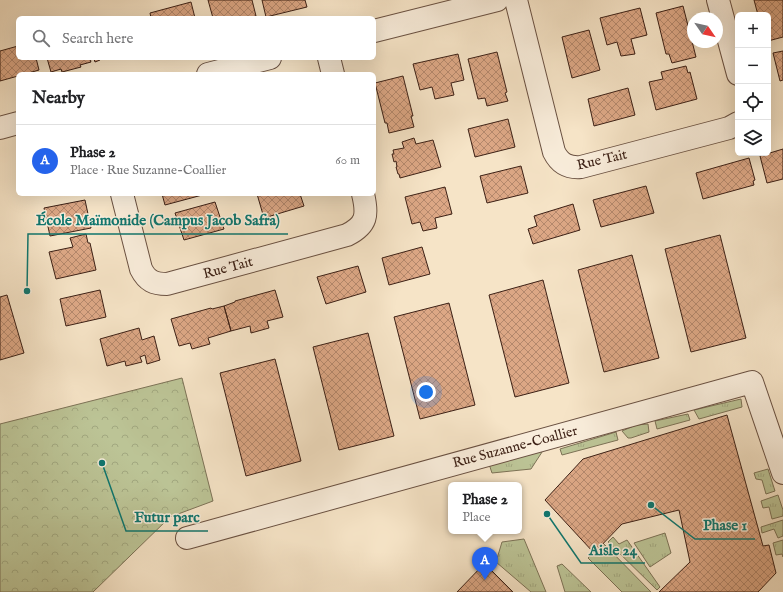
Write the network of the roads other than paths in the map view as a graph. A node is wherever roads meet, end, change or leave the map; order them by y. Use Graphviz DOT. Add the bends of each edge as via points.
graph roads {
  1 [pos="497,0"];
  2 [pos="516,0"];
  3 [pos="718,0"];
  4 [pos="376,31"];
  5 [pos="262,60"];
  6 [pos="330,60"];
  7 [pos="735,63"];
  8 [pos="216,72"];
  9 [pos="332,72"];
  10 [pos="16,124"];
  11 [pos="735,125"];
  12 [pos="0,128"];
  13 [pos="123,196"];
  14 [pos="364,196"];
  15 [pos="783,473"];
  16 [pos="187,538"];
  1 -- 4 [label="street"];
  2 -- 11 [label="street, Rue Tait" via="554,152 564,165 572,168 581,167"];
  3 -- 7 [label="street"];
  5 -- 8 [label="street"];
  6 -- 9 [label="street"];
  10 -- 12 [label="street"];
  13 -- 14 [label="street, Rue Tait" via="144,276 150,282 167,284 356,231 366,216"];
  15 -- 16 [label="street, Rue Suzanne-Coallier" via="752,382"];
}
